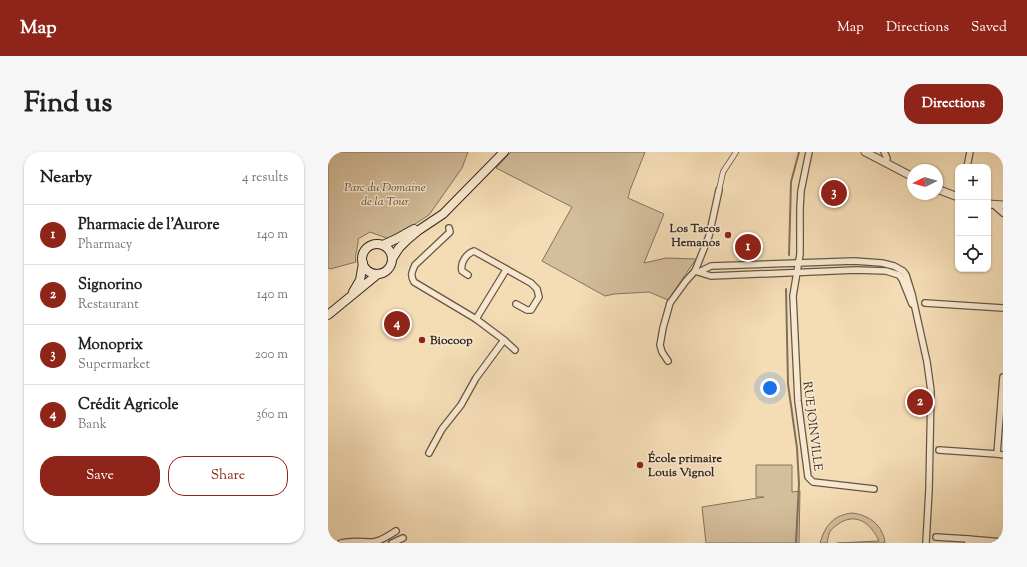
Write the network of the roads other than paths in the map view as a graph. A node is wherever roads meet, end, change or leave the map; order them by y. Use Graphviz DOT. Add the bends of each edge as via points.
graph roads {
  1 [pos="504,152"];
  2 [pos="736,152"];
  3 [pos="809,152"];
  4 [pos="813,152"];
  5 [pos="865,152"];
  6 [pos="884,152"];
  7 [pos="970,152"];
  8 [pos="886,163"];
  9 [pos="968,164"];
  10 [pos="806,171"];
  11 [pos="907,174"];
  12 [pos="719,190"];
  13 [pos="943,191"];
  14 [pos="955,196"];
  15 [pos="991,204"];
  16 [pos="1003,205"];
  17 [pos="1003,213"];
  18 [pos="443,214"];
  19 [pos="449,228"];
  20 [pos="383,245"];
  21 [pos="392,259"];
  22 [pos="799,262"];
  23 [pos="363,263"];
  24 [pos="506,270"];
  25 [pos="697,271"];
  26 [pos="797,272"];
  27 [pos="378,274"];
  28 [pos="468,275"];
  29 [pos="351,296"];
  30 [pos="925,302"];
  31 [pos="516,304"];
  32 [pos="1003,308"];
  33 [pos="916,314"];
  34 [pos="328,315"];
  35 [pos="476,319"];
  36 [pos="504,340"];
  37 [pos="515,350"];
  38 [pos="668,361"];
  39 [pos="1003,377"];
  40 [pos="939,450"];
  41 [pos="429,453"];
  42 [pos="1000,454"];
  43 [pos="874,489"];
  44 [pos="396,531"];
  45 [pos="936,537"];
  46 [pos="403,538"];
  47 [pos="968,541"];
  48 [pos="1003,542"];
  49 [pos="341,543"];
  50 [pos="392,543"];
  51 [pos="926,543"];
  1 -- 18 [label="main road"];
  2 -- 12 [label="street" via="723,172"];
  3 -- 10 [label="street"];
  4 -- 10 [label="street"];
  5 -- 8 [label="street"];
  6 -- 8 [label="street"];
  7 -- 9 [label="street"];
  8 -- 11 [label="street"];
  10 -- 22 [label="street, RUE JOINVILLE" via="801,191"];
  12 -- 25 [label="street" via="709,236"];
  13 -- 14 [label="street"];
  15 -- 16 [label="street"];
  15 -- 17 [label="street"];
  18 -- 20 [label="main road"];
  18 -- 21 [label="main road" via="407,240"];
  19 -- 35 [label="street" via="450,232 415,266 411,277 419,286"];
  20 -- 21 [label="main road" via="390,252"];
  20 -- 23 [label="main road" via="372,245 367,248"];
  21 -- 27 [label="main road" via="388,269"];
  22 -- 25 [label="street" via="711,266"];
  22 -- 26 [label="street, RUE JOINVILLE"];
  22 -- 33 [label="street" via="869,261 899,268 906,275"];
  23 -- 27 [label="main road" via="368,271"];
  23 -- 29 [label="main road" via="360,280"];
  24 -- 28 [label="street" via="474,251 461,266 462,271"];
  24 -- 31 [label="street" via="537,289 539,297 531,310"];
  24 -- 35 [label="street"];
  25 -- 26 [label="street" via="711,276"];
  25 -- 38 [label="street" via="670,303 660,344"];
  26 -- 33 [label="street" via="894,272 902,279"];
  26 -- 43 [label="street, RUE JOINVILLE" via="793,296 796,385 808,477 813,482"];
  27 -- 29 [label="main road"];
  29 -- 34 [label="main road"];
  30 -- 32 [label="street"];
  33 -- 51 [label="street" via="931,391"];
  35 -- 36 [label="street"];
  36 -- 37 [label="street"];
  36 -- 41 [label="street" via="442,429"];
  39 -- 42 [label="street"];
  40 -- 42 [label="street"];
  44 -- 49 [label="street" via="374,542"];
  45 -- 47 [label="street"];
  46 -- 50 [label="street"];
  47 -- 48 [label="street"];
}
